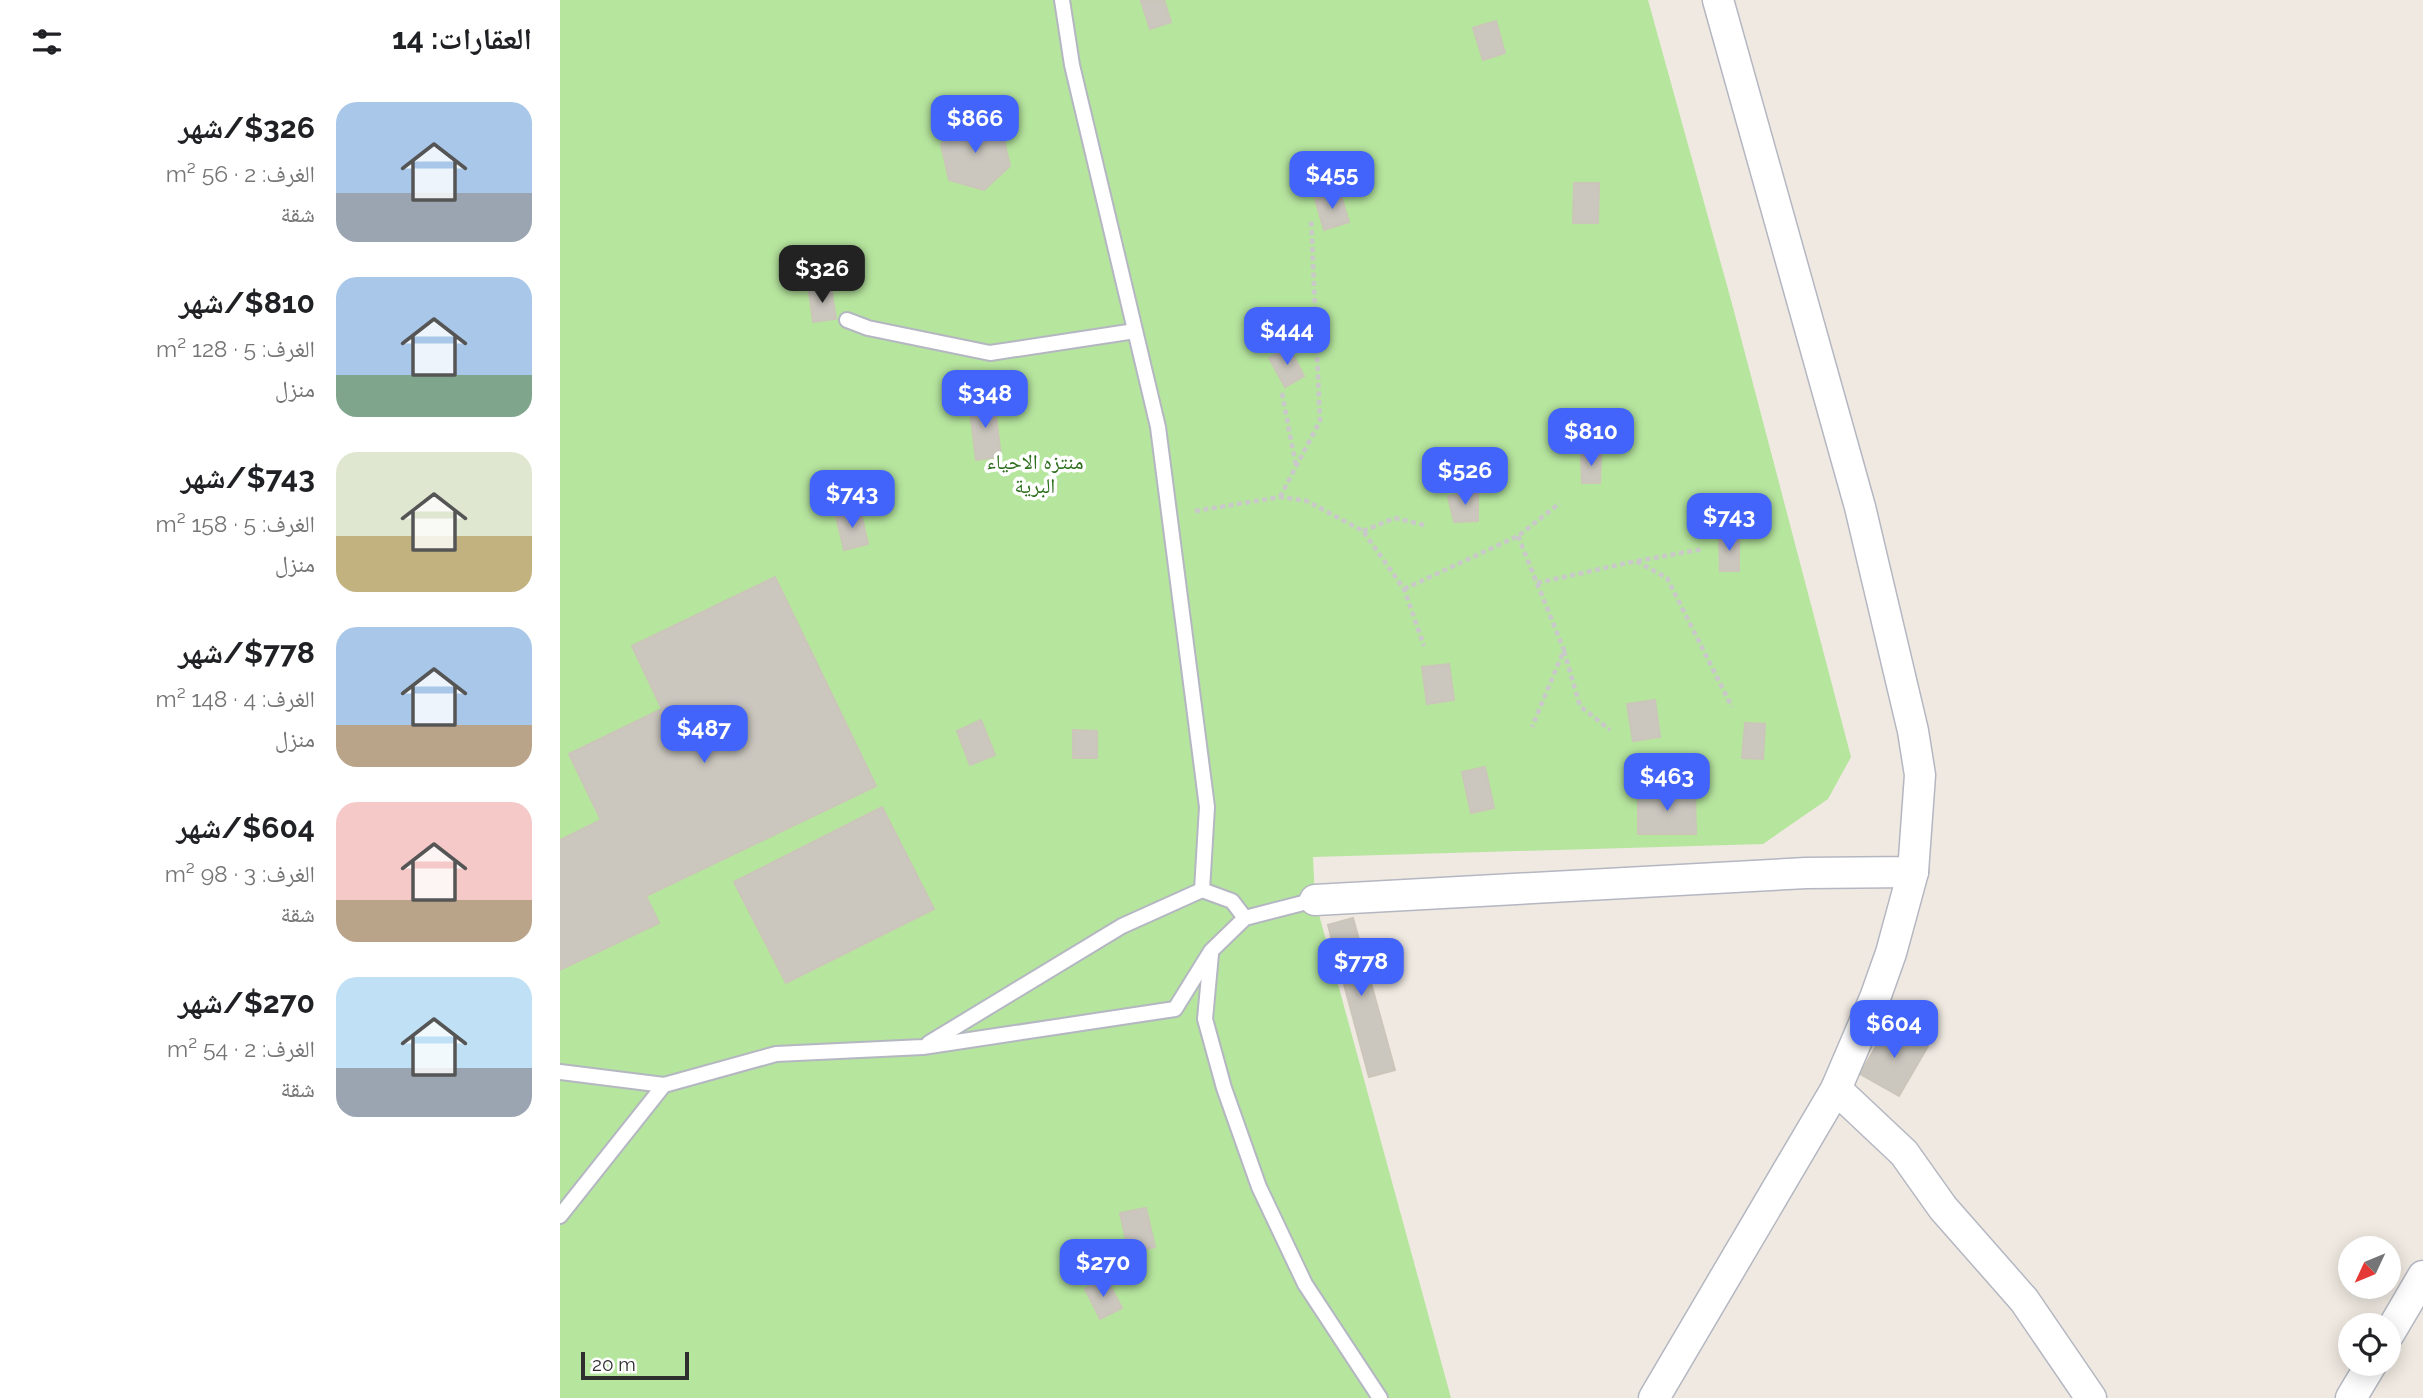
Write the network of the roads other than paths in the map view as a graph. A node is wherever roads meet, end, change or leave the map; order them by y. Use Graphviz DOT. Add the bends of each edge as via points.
graph roads {
  1 [pos="1062,0"];
  2 [pos="1718,0"];
  3 [pos="848,320"];
  4 [pos="1135,331"];
  5 [pos="1913,872"];
  6 [pos="1202,890"];
  7 [pos="1315,900"];
  8 [pos="1245,918"];
  9 [pos="1211,951"];
  10 [pos="923,1047"];
  11 [pos="560,1072"];
  12 [pos="664,1085"];
  13 [pos="1836,1089"];
  14 [pos="560,1216"];
  15 [pos="2423,1276"];
  16 [pos="2401,1314"];
  17 [pos="2364,1376"];
  18 [pos="1380,1398"];
  19 [pos="1654,1398"];
  20 [pos="2091,1398"];
  21 [pos="2351,1398"];
  1 -- 4 [label="lane" via="1072,65"];
  2 -- 5 [label="street" via="1860,508 1913,731 1920,775"];
  3 -- 4 [label="lane" via="990,352"];
  4 -- 6 [label="lane" via="1158,427 1207,807"];
  5 -- 7 [label="street" via="1806,873"];
  5 -- 13 [label="street" via="1891,953"];
  6 -- 8 [label="lane" via="1232,901"];
  6 -- 10 [label="lane" via="1122,926"];
  7 -- 8 [label="lane"];
  8 -- 9 [label="lane"];
  9 -- 10 [label="lane" via="1175,1009"];
  9 -- 18 [label="lane" via="1205,1019 1259,1187 1305,1284"];
  10 -- 12 [label="lane" via="776,1054"];
  11 -- 12 [label="lane"];
  12 -- 14 [label="lane"];
  13 -- 19 [label="street"];
  13 -- 20 [label="street" via="1904,1153 1943,1208 2024,1300"];
  15 -- 16 [label="street"];
  17 -- 21 [label="street"];
}
